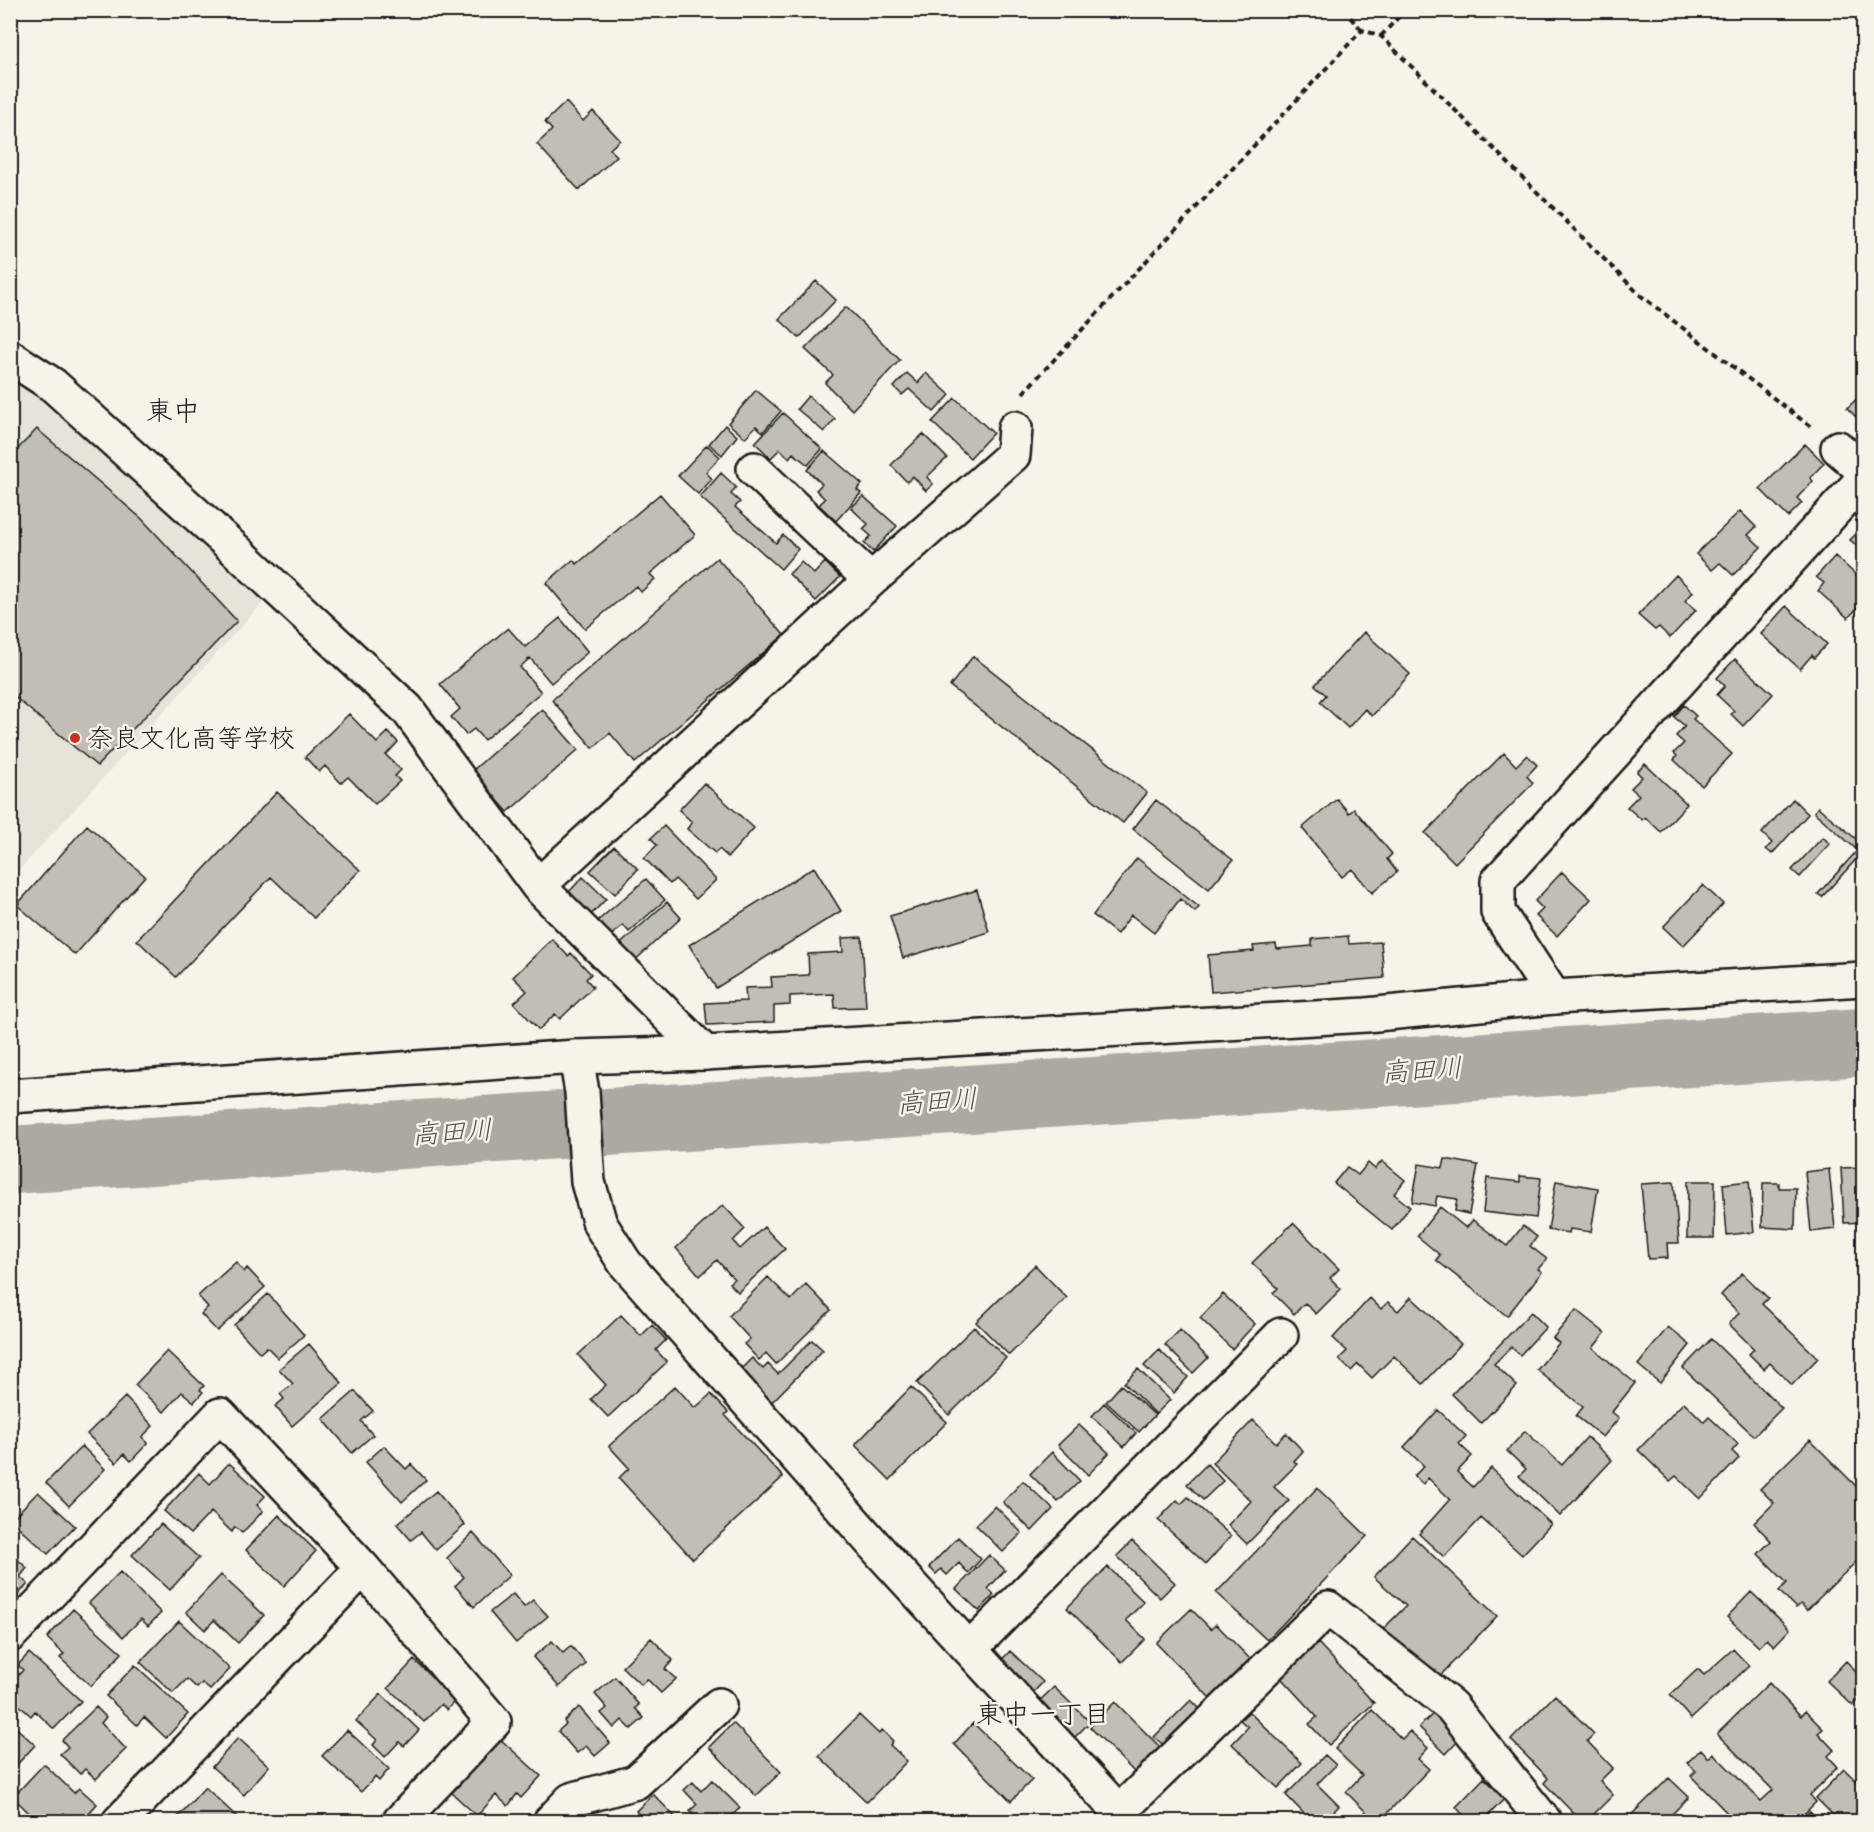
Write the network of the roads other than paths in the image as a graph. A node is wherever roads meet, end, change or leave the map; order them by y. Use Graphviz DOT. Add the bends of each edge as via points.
graph roads {
  1 [pos="10,357"];
  2 [pos="1015,428"];
  3 [pos="1838,448"];
  4 [pos="754,469"];
  5 [pos="1863,471"];
  6 [pos="1863,478"];
  7 [pos="872,580"];
  8 [pos="538,886"];
  9 [pos="1863,979"];
  10 [pos="1554,997"];
  11 [pos="705,1053"];
  12 [pos="576,1058"];
  13 [pos="10,1096"];
  14 [pos="1281,1335"];
  15 [pos="363,1568"];
  16 [pos="10,1635"];
  17 [pos="970,1649"];
  18 [pos="719,1705"];
  19 [pos="119,1821"];
  20 [pos="399,1821"];
  21 [pos="550,1821"];
  22 [pos="1545,1821"];
  1 -- 8 [label="street" via="53,385 407,709"];
  2 -- 7 [label="street" via="1013,455"];
  3 -- 5 [label="street"];
  4 -- 7 [label="street"];
  6 -- 10 [label="street" via="1498,881 1498,912"];
  7 -- 8 [label="street"];
  8 -- 11 [label="street"];
  9 -- 10 [label="street"];
  10 -- 11 [label="street" via="1366,1015"];
  11 -- 12 [label="street"];
  12 -- 13 [label="street"];
  12 -- 17 [label="street" via="588,1182 600,1224 625,1263"];
  14 -- 17 [label="street"];
  15 -- 16 [label="street" via="220,1415"];
  15 -- 19 [label="street"];
  15 -- 20 [label="street" via="494,1722"];
  17 -- 22 [label="street" via="1119,1812 1328,1608 1451,1706"];
  18 -- 21 [label="street" via="636,1782 571,1800"];
}
